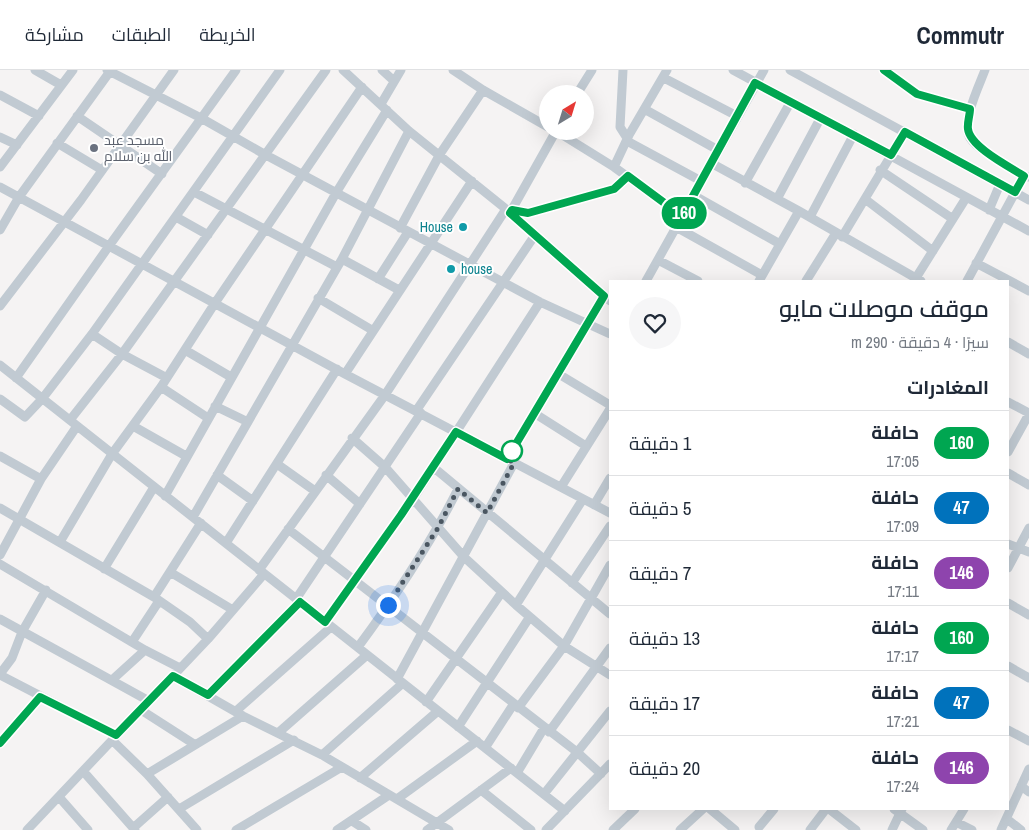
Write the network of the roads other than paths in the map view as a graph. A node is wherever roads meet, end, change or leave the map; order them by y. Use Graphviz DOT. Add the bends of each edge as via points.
graph roads {
  1 [pos="36,70"];
  2 [pos="73,70"];
  3 [pos="109,70"];
  4 [pos="174,70"];
  5 [pos="236,70"];
  6 [pos="280,70"];
  7 [pos="326,70"];
  8 [pos="343,70"];
  9 [pos="382,70"];
  10 [pos="401,70"];
  11 [pos="453,70"];
  12 [pos="592,70"];
  13 [pos="623,70"];
  14 [pos="732,70"];
  15 [pos="764,70"];
  16 [pos="790,70"];
  17 [pos="884,70"];
  18 [pos="984,70"];
  19 [pos="666,74"];
  20 [pos="394,81"];
  21 [pos="755,83"];
  22 [pos="61,85"];
  23 [pos="583,85"];
  24 [pos="362,88"];
  25 [pos="482,90"];
  26 [pos="0,95"];
  27 [pos="155,95"];
  28 [pos="790,103"];
  29 [pos="384,107"];
  30 [pos="970,109"];
  31 [pos="646,110"];
  32 [pos="39,116"];
  33 [pos="77,116"];
  34 [pos="737,116"];
  35 [pos="821,117"];
  36 [pos="201,118"];
  37 [pos="539,122"];
  38 [pos="409,131"];
  39 [pos="905,132"];
  40 [pos="854,134"];
  41 [pos="232,136"];
  42 [pos="0,137"];
  43 [pos="551,140"];
  44 [pos="570,140"];
  45 [pos="627,140"];
  46 [pos="57,143"];
  47 [pos="17,145"];
  48 [pos="120,147"];
  49 [pos="718,150"];
  50 [pos="264,154"];
  51 [pos="440,154"];
  52 [pos="891,155"];
  53 [pos="711,163"];
  54 [pos="0,166"];
  55 [pos="614,167"];
  56 [pos="102,170"];
  57 [pos="880,170"];
  58 [pos="162,174"];
  59 [pos="303,175"];
  60 [pos="628,176"];
  61 [pos="1027,176"];
  62 [pos="472,181"];
  63 [pos="701,181"];
  64 [pos="745,183"];
  65 [pos="1000,184"];
  66 [pos="0,188"];
  67 [pos="194,192"];
  68 [pos="1015,192"];
  69 [pos="336,193"];
  70 [pos="693,195"];
  71 [pos="19,197"];
  72 [pos="966,198"];
  73 [pos="776,199"];
  74 [pos="865,199"];
  75 [pos="1029,200"];
  76 [pos="228,208"];
  77 [pos="367,210"];
  78 [pos="799,210"];
  79 [pos="989,210"];
  80 [pos="509,211"];
  81 [pos="682,216"];
  82 [pos="176,217"];
  83 [pos="810,217"];
  84 [pos="1002,217"];
  85 [pos="953,219"];
  86 [pos="64,222"];
  87 [pos="676,227"];
  88 [pos="267,229"];
  89 [pos="0,230"];
  90 [pos="404,230"];
  91 [pos="1029,231"];
  92 [pos="208,235"];
  93 [pos="535,235"];
  94 [pos="839,235"];
  95 [pos="429,243"];
  96 [pos="780,244"];
  97 [pos="109,246"];
  98 [pos="304,249"];
  99 [pos="933,250"];
  100 [pos="658,260"];
  101 [pos="142,263"];
  102 [pos="339,263"];
  103 [pos="471,263"];
  104 [pos="976,263"];
  105 [pos="761,278"];
  106 [pos="378,279"];
  107 [pos="173,280"];
  108 [pos="647,280"];
  109 [pos="696,280"];
  110 [pos="807,280"];
  111 [pos="917,280"];
  112 [pos="968,280"];
  113 [pos="1008,280"];
  114 [pos="1009,280"];
  115 [pos="503,282"];
  116 [pos="399,290"];
  117 [pos="1029,291"];
  118 [pos="318,298"];
  119 [pos="607,299"];
  120 [pos="540,302"];
  121 [pos="215,303"];
  122 [pos="0,306"];
  123 [pos="587,323"];
  124 [pos="260,327"];
  125 [pos="372,330"];
  126 [pos="92,334"];
  127 [pos="609,334"];
  128 [pos="1009,343"];
  129 [pos="291,345"];
  130 [pos="185,350"];
  131 [pos="122,354"];
  132 [pos="1029,354"];
  133 [pos="0,365"];
  134 [pos="341,371"];
  135 [pos="557,373"];
  136 [pos="231,377"];
  137 [pos="16,378"];
  138 [pos="167,378"];
  139 [pos="161,387"];
  140 [pos="386,395"];
  141 [pos="42,399"];
  142 [pos="0,400"];
  143 [pos="1009,403"];
  144 [pos="215,406"];
  145 [pos="609,406"];
  146 [pos="609,409"];
  147 [pos="419,412"];
  148 [pos="534,413"];
  149 [pos="1029,414"];
  150 [pos="208,418"];
  151 [pos="248,422"];
  152 [pos="74,423"];
  153 [pos="132,426"];
  154 [pos="456,432"];
  155 [pos="352,438"];
  156 [pos="586,446"];
  157 [pos="1009,450"];
  158 [pos="112,454"];
  159 [pos="0,456"];
  160 [pos="186,456"];
  161 [pos="511,461"];
  162 [pos="277,464"];
  163 [pos="433,467"];
  164 [pos="385,468"];
  165 [pos="1009,474"];
  166 [pos="217,475"];
  167 [pos="326,475"];
  168 [pos="41,479"];
  169 [pos="609,480"];
  170 [pos="1029,484"];
  171 [pos="154,487"];
  172 [pos="561,487"];
  173 [pos="458,489"];
  174 [pos="315,491"];
  175 [pos="165,496"];
  176 [pos="412,499"];
  177 [pos="582,499"];
  178 [pos="253,501"];
  179 [pos="360,504"];
  180 [pos="594,505"];
  181 [pos="0,508"];
  182 [pos="609,512"];
  183 [pos="487,513"];
  184 [pos="193,517"];
  185 [pos="18,518"];
  186 [pos="200,524"];
  187 [pos="438,528"];
  188 [pos="609,528"];
  189 [pos="1029,528"];
  190 [pos="288,529"];
  191 [pos="60,542"];
  192 [pos="226,543"];
  193 [pos="1009,544"];
  194 [pos="1018,549"];
  195 [pos="1029,552"];
  196 [pos="0,555"];
  197 [pos="325,556"];
  198 [pos="464,557"];
  199 [pos="545,561"];
  200 [pos="0,564"];
  201 [pos="1009,566"];
  202 [pos="609,567"];
  203 [pos="104,569"];
  204 [pos="170,572"];
  205 [pos="262,572"];
  206 [pos="356,580"];
  207 [pos="572,583"];
  208 [pos="46,590"];
  209 [pos="502,592"];
  210 [pos="591,598"];
  211 [pos="156,599"];
  212 [pos="298,600"];
  213 [pos="1009,604"];
  214 [pos="388,605"];
  215 [pos="516,605"];
  216 [pos="233,610"];
  217 [pos="609,613"];
  218 [pos="1029,615"];
  219 [pos="529,618"];
  220 [pos="0,619"];
  221 [pos="328,624"];
  222 [pos="22,632"];
  223 [pos="423,633"];
  224 [pos="208,638"];
  225 [pos="132,642"];
  226 [pos="564,646"];
  227 [pos="358,647"];
  228 [pos="609,649"];
  229 [pos="145,650"];
  230 [pos="367,655"];
  231 [pos="456,659"];
  232 [pos="596,667"];
  233 [pos="1009,667"];
  234 [pos="180,668"];
  235 [pos="609,674"];
  236 [pos="0,675"];
  237 [pos="173,676"];
  238 [pos="1029,678"];
  239 [pos="112,680"];
  240 [pos="400,681"];
  241 [pos="485,683"];
  242 [pos="208,695"];
  243 [pos="40,697"];
  244 [pos="149,701"];
  245 [pos="426,702"];
  246 [pos="516,707"];
  247 [pos="141,710"];
  248 [pos="438,711"];
  249 [pos="609,712"];
  250 [pos="240,713"];
  251 [pos="458,726"];
  252 [pos="547,730"];
  253 [pos="278,732"];
  254 [pos="1009,734"];
  255 [pos="114,737"];
  256 [pos="294,740"];
  257 [pos="477,741"];
  258 [pos="1029,741"];
  259 [pos="0,743"];
  260 [pos="194,744"];
  261 [pos="485,748"];
  262 [pos="577,752"];
  263 [pos="322,755"];
  264 [pos="609,765"];
  265 [pos="342,767"];
  266 [pos="1029,769"];
  267 [pos="83,771"];
  268 [pos="514,771"];
  269 [pos="148,774"];
  270 [pos="601,774"];
  271 [pos="360,778"];
  272 [pos="1021,786"];
  273 [pos="481,790"];
  274 [pos="1029,792"];
  275 [pos="544,794"];
  276 [pos="59,797"];
  277 [pos="168,797"];
  278 [pos="393,797"];
  279 [pos="179,809"];
  280 [pos="634,810"];
  281 [pos="702,810"];
  282 [pos="711,810"];
  283 [pos="773,810"];
  284 [pos="826,810"];
  285 [pos="828,810"];
  286 [pos="898,810"];
  287 [pos="963,810"];
  288 [pos="565,811"];
  289 [pos="1006,819"];
  290 [pos="352,821"];
  291 [pos="956,822"];
  292 [pos="436,823"];
  293 [pos="759,827"];
  294 [pos="32,828"];
  295 [pos="134,829"];
  296 [pos="88,830"];
  297 [pos="197,830"];
  298 [pos="236,830"];
  299 [pos="337,830"];
  300 [pos="366,830"];
  301 [pos="427,830"];
  302 [pos="449,830"];
  303 [pos="531,830"];
  304 [pos="546,830"];
  305 [pos="613,830"];
  306 [pos="680,830"];
  307 [pos="736,830"];
  308 [pos="810,830"];
  309 [pos="856,830"];
  310 [pos="892,830"];
  311 [pos="923,830"];
  312 [pos="951,830"];
  313 [pos="972,830"];
  314 [pos="1001,830"];
  315 [pos="1021,830"];
  1 -- 22 [label="street"];
  2 -- 22 [label="street"];
  3 -- 27 [label="street"];
  3 -- 33 [label="street"];
  4 -- 27 [label="street"];
  5 -- 36 [label="street"];
  6 -- 41 [label="street"];
  7 -- 50 [label="street"];
  8 -- 24 [label="street"];
  9 -- 20 [label="street"];
  10 -- 20 [label="street"];
  11 -- 25 [label="street"];
  12 -- 23 [label="street"];
  13 -- 45 [label="street" via="620,127"];
  14 -- 21 [label="street"];
  15 -- 21 [label="street"];
  16 -- 39 [label="street"];
  17 -- 30 [label="street" via="917,94"];
  18 -- 30 [label="street"];
  19 -- 31 [label="street"];
  19 -- 34 [label="street"];
  20 -- 29 [label="street"];
  21 -- 28 [label="street"];
  21 -- 34 [label="street"];
  22 -- 32 [label="street"];
  24 -- 29 [label="street"];
  24 -- 59 [label="street"];
  25 -- 37 [label="street"];
  25 -- 51 [label="street"];
  26 -- 32 [label="street"];
  27 -- 36 [label="street"];
  27 -- 48 [label="street"];
  28 -- 35 [label="street"];
  28 -- 64 [label="street"];
  29 -- 38 [label="street"];
  29 -- 69 [label="street"];
  30 -- 61 [label="street" via="970,138 986,152"];
  31 -- 45 [label="street"];
  31 -- 49 [label="street"];
  32 -- 47 [label="street"];
  33 -- 46 [label="street"];
  33 -- 48 [label="street"];
  34 -- 49 [label="street"];
  35 -- 40 [label="street"];
  35 -- 73 [label="street"];
  36 -- 41 [label="street"];
  36 -- 58 [label="street"];
  38 -- 51 [label="street"];
  38 -- 77 [label="street"];
  39 -- 52 [label="street"];
  39 -- 65 [label="street"];
  40 -- 52 [label="street"];
  40 -- 83 [label="street"];
  41 -- 50 [label="street"];
  41 -- 67 [label="street"];
  42 -- 47 [label="street"];
  43 -- 80 [label="street"];
  44 -- 55 [label="street"];
  45 -- 55 [label="street"];
  45 -- 63 [label="street"];
  46 -- 56 [label="street"];
  46 -- 71 [label="street"];
  47 -- 54 [label="street"];
  48 -- 56 [label="street"];
  48 -- 58 [label="street"];
  49 -- 53 [label="street"];
  50 -- 59 [label="street"];
  50 -- 76 [label="street"];
  51 -- 62 [label="street"];
  51 -- 90 [label="street"];
  52 -- 57 [label="street"];
  52 -- 72 [label="street"];
  53 -- 63 [label="street"];
  53 -- 64 [label="street"];
  55 -- 60 [label="street"];
  56 -- 86 [label="street"];
  57 -- 74 [label="street"];
  57 -- 85 [label="street"];
  58 -- 97 [label="street"];
  59 -- 69 [label="street"];
  59 -- 88 [label="street"];
  60 -- 80 [label="street" via="614,189 528,213"];
  60 -- 81 [label="street"];
  61 -- 68 [label="street"];
  62 -- 80 [label="street"];
  62 -- 95 [label="street"];
  63 -- 70 [label="street"];
  64 -- 73 [label="street"];
  65 -- 68 [label="street"];
  65 -- 79 [label="street"];
  66 -- 71 [label="street"];
  67 -- 76 [label="street"];
  67 -- 82 [label="street"];
  68 -- 75 [label="street"];
  68 -- 84 [label="street"];
  69 -- 77 [label="street"];
  69 -- 98 [label="street"];
  70 -- 81 [label="street"];
  70 -- 96 [label="street"];
  71 -- 86 [label="street"];
  71 -- 89 [label="street"];
  72 -- 79 [label="street"];
  72 -- 85 [label="street"];
  73 -- 78 [label="street"];
  74 -- 94 [label="street"];
  74 -- 99 [label="street"];
  76 -- 88 [label="street"];
  76 -- 92 [label="street"];
  77 -- 90 [label="street"];
  77 -- 102 [label="street"];
  78 -- 83 [label="street"];
  78 -- 96 [label="street"];
  79 -- 84 [label="street"];
  80 -- 93 [label="street"];
  80 -- 103 [label="street"];
  81 -- 87 [label="street"];
  82 -- 92 [label="street"];
  82 -- 101 [label="street"];
  83 -- 94 [label="street"];
  84 -- 91 [label="street"];
  84 -- 104 [label="street"];
  85 -- 99 [label="street"];
  86 -- 97 [label="street"];
  86 -- 122 [label="street"];
  87 -- 100 [label="street"];
  87 -- 105 [label="street"];
  88 -- 98 [label="street"];
  88 -- 121 [label="street"];
  90 -- 95 [label="street"];
  90 -- 106 [label="street"];
  92 -- 107 [label="street"];
  93 -- 115 [label="street"];
  93 -- 119 [label="street"];
  94 -- 110 [label="street"];
  94 -- 111 [label="street"];
  95 -- 103 [label="street"];
  95 -- 116 [label="street"];
  96 -- 105 [label="street"];
  97 -- 101 [label="street"];
  97 -- 137 [label="street"];
  98 -- 102 [label="street"];
  98 -- 124 [label="street"];
  99 -- 111 [label="street"];
  100 -- 108 [label="street"];
  100 -- 109 [label="street"];
  101 -- 107 [label="street"];
  101 -- 126 [label="street"];
  102 -- 106 [label="street"];
  102 -- 118 [label="street"];
  103 -- 115 [label="street"];
  103 -- 140 [label="street"];
  104 -- 112 [label="street"];
  104 -- 113 [label="street"];
  106 -- 116 [label="street"];
  107 -- 121 [label="street"];
  107 -- 131 [label="street"];
  114 -- 117 [label="street"];
  115 -- 120 [label="street"];
  115 -- 147 [label="street"];
  116 -- 125 [label="street"];
  118 -- 125 [label="street"];
  118 -- 129 [label="street"];
  119 -- 123 [label="street"];
  120 -- 123 [label="street"];
  120 -- 154 [label="street"];
  121 -- 124 [label="street"];
  121 -- 130 [label="street"];
  123 -- 127 [label="street"];
  123 -- 135 [label="street"];
  124 -- 129 [label="street"];
  124 -- 136 [label="street"];
  125 -- 134 [label="street"];
  126 -- 131 [label="street"];
  126 -- 141 [label="street"];
  128 -- 132 [label="street"];
  129 -- 134 [label="street"];
  129 -- 151 [label="street"];
  130 -- 136 [label="street"];
  130 -- 138 [label="street"];
  131 -- 138 [label="street"];
  131 -- 152 [label="street"];
  133 -- 137 [label="street"];
  134 -- 140 [label="street"];
  134 -- 162 [label="street"];
  135 -- 145 [label="street"];
  135 -- 148 [label="street"];
  136 -- 144 [label="street"];
  137 -- 141 [label="street"];
  138 -- 139 [label="street"];
  139 -- 150 [label="street"];
  139 -- 153 [label="street"];
  140 -- 147 [label="street"];
  140 -- 155 [label="street"];
  141 -- 142 [label="street" via="25,417"];
  141 -- 152 [label="street"];
  143 -- 149 [label="street"];
  144 -- 150 [label="street"];
  144 -- 151 [label="street"];
  146 -- 156 [label="street"];
  147 -- 154 [label="street"];
  147 -- 164 [label="street"];
  148 -- 156 [label="street"];
  148 -- 161 [label="street"];
  149 -- 157 [label="street"];
  150 -- 160 [label="street"];
  151 -- 166 [label="street"];
  152 -- 158 [label="street"];
  152 -- 168 [label="street"];
  153 -- 158 [label="street"];
  153 -- 160 [label="street"];
  154 -- 161 [label="street"];
  154 -- 163 [label="street"];
  155 -- 164 [label="street"];
  155 -- 167 [label="street"];
  156 -- 172 [label="street"];
  158 -- 171 [label="street"];
  158 -- 191 [label="street"];
  159 -- 168 [label="street"];
  160 -- 175 [label="street"];
  161 -- 172 [label="street"];
  161 -- 183 [label="street"];
  162 -- 174 [label="street"];
  162 -- 178 [label="street"];
  163 -- 173 [label="street"];
  163 -- 176 [label="street"];
  164 -- 176 [label="street"];
  164 -- 179 [label="street"];
  165 -- 170 [label="street"];
  166 -- 178 [label="street"];
  166 -- 184 [label="street"];
  167 -- 174 [label="street"];
  167 -- 179 [label="street"];
  168 -- 185 [label="street"];
  169 -- 180 [label="street"];
  171 -- 175 [label="street"];
  171 -- 203 [label="street"];
  172 -- 177 [label="street"];
  173 -- 183 [label="street"];
  173 -- 187 [label="street"];
  174 -- 190 [label="street"];
  175 -- 184 [label="street"];
  176 -- 187 [label="street"];
  176 -- 206 [label="street"];
  177 -- 180 [label="street"];
  177 -- 199 [label="street"];
  178 -- 192 [label="street"];
  179 -- 197 [label="street"];
  180 -- 182 [label="street"];
  181 -- 185 [label="street"];
  183 -- 198 [label="street"];
  183 -- 199 [label="street"];
  184 -- 186 [label="street"];
  185 -- 191 [label="street"];
  185 -- 196 [label="street"];
  186 -- 192 [label="street"];
  186 -- 204 [label="street"];
  187 -- 198 [label="street"];
  187 -- 214 [label="street"];
  188 -- 207 [label="street"];
  189 -- 194 [label="street"];
  190 -- 197 [label="street"];
  190 -- 205 [label="street"];
  191 -- 203 [label="street"];
  192 -- 205 [label="street"];
  193 -- 194 [label="street"];
  194 -- 195 [label="street"];
  194 -- 201 [label="street"];
  197 -- 206 [label="street"];
  197 -- 212 [label="street"];
  198 -- 209 [label="street"];
  198 -- 223 [label="street"];
  199 -- 207 [label="street"];
  199 -- 215 [label="street"];
  200 -- 208 [label="street"];
  202 -- 210 [label="street"];
  203 -- 211 [label="street"];
  204 -- 211 [label="street"];
  204 -- 216 [label="street"];
  205 -- 212 [label="street"];
  205 -- 216 [label="street"];
  206 -- 214 [label="street"];
  206 -- 221 [label="street"];
  207 -- 210 [label="street"];
  208 -- 222 [label="street"];
  208 -- 225 [label="street"];
  209 -- 215 [label="street"];
  209 -- 231 [label="street"];
  210 -- 217 [label="street"];
  210 -- 226 [label="street"];
  211 -- 224 [label="street"];
  211 -- 225 [label="street"];
  212 -- 221 [label="street"];
  212 -- 242 [label="street"];
  213 -- 218 [label="street"];
  214 -- 223 [label="street"];
  214 -- 227 [label="street"];
  215 -- 219 [label="street"];
  216 -- 224 [label="street"];
  219 -- 226 [label="street"];
  219 -- 241 [label="street"];
  220 -- 222 [label="street"];
  221 -- 227 [label="street"];
  221 -- 250 [label="street"];
  222 -- 236 [label="street" via="13,656"];
  222 -- 239 [label="street"];
  223 -- 231 [label="street"];
  223 -- 240 [label="street"];
  224 -- 234 [label="street"];
  225 -- 229 [label="street"];
  226 -- 232 [label="street"];
  226 -- 246 [label="street"];
  227 -- 230 [label="street"];
  228 -- 232 [label="street"];
  229 -- 234 [label="street"];
  229 -- 239 [label="street"];
  230 -- 240 [label="street"];
  230 -- 253 [label="street"];
  231 -- 241 [label="street"];
  231 -- 245 [label="street"];
  232 -- 235 [label="street"];
  232 -- 252 [label="street"];
  233 -- 238 [label="street"];
  234 -- 237 [label="street"];
  236 -- 243 [label="street"];
  237 -- 242 [label="street"];
  237 -- 244 [label="street"];
  239 -- 244 [label="street"];
  240 -- 245 [label="street"];
  240 -- 263 [label="street"];
  241 -- 246 [label="street"];
  241 -- 251 [label="street"];
  242 -- 250 [label="street"];
  243 -- 255 [label="street"];
  243 -- 259 [label="street"];
  244 -- 247 [label="street"];
  245 -- 248 [label="street"];
  246 -- 252 [label="street"];
  246 -- 261 [label="street"];
  247 -- 255 [label="street"];
  247 -- 260 [label="street"];
  248 -- 251 [label="street"];
  248 -- 271 [label="street"];
  249 -- 262 [label="street"];
  250 -- 253 [label="street"];
  250 -- 260 [label="street"];
  251 -- 257 [label="street"];
  252 -- 262 [label="street"];
  252 -- 268 [label="street"];
  253 -- 256 [label="street"];
  254 -- 258 [label="street"];
  255 -- 267 [label="street"];
  255 -- 269 [label="street"];
  256 -- 263 [label="street"];
  256 -- 279 [label="street"];
  257 -- 261 [label="street"];
  257 -- 278 [label="street"];
  260 -- 269 [label="street"];
  261 -- 268 [label="street"];
  262 -- 270 [label="street"];
  262 -- 275 [label="street"];
  263 -- 265 [label="street"];
  264 -- 270 [label="street"];
  265 -- 271 [label="street"];
  265 -- 298 [label="street"];
  266 -- 272 [label="street"];
  267 -- 276 [label="street"];
  267 -- 295 [label="street"];
  268 -- 273 [label="street"];
  268 -- 275 [label="street"];
  269 -- 277 [label="street"];
  270 -- 288 [label="street"];
  271 -- 278 [label="street"];
  272 -- 274 [label="street"];
  272 -- 289 [label="street"];
  273 -- 292 [label="street"];
  273 -- 303 [label="street"];
  275 -- 288 [label="street"];
  276 -- 294 [label="street"];
  276 -- 296 [label="street"];
  277 -- 279 [label="street"];
  277 -- 295 [label="street"];
  278 -- 290 [label="street"];
  278 -- 292 [label="street"];
  279 -- 297 [label="street"];
  280 -- 305 [label="street"];
  281 -- 306 [label="street"];
  282 -- 307 [label="street"];
  283 -- 293 [label="street"];
  284 -- 308 [label="street"];
  285 -- 309 [label="street"];
  286 -- 310 [label="street"];
  286 -- 311 [label="street"];
  287 -- 291 [label="street"];
  288 -- 304 [label="street"];
  289 -- 314 [label="street"];
  289 -- 315 [label="street"];
  290 -- 299 [label="street"];
  290 -- 300 [label="street"];
  291 -- 312 [label="street"];
  291 -- 313 [label="street"];
  292 -- 301 [label="street"];
  292 -- 302 [label="street"];
}
